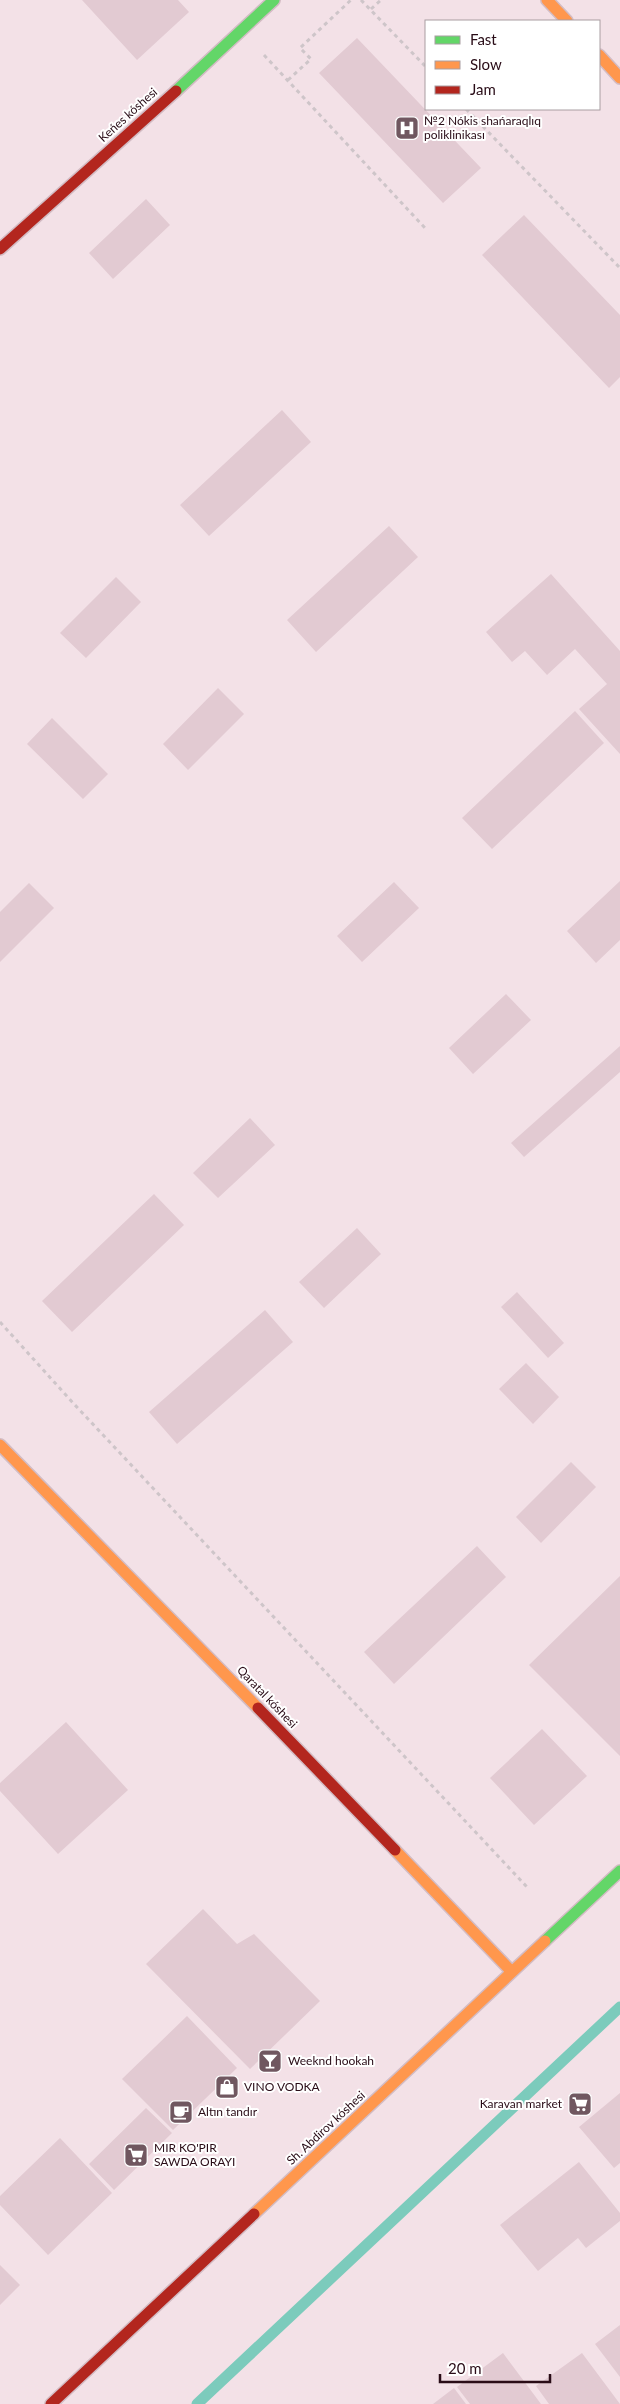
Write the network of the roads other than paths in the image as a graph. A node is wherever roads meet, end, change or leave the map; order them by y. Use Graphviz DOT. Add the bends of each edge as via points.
graph roads {
  1 [pos="274,0"];
  2 [pos="547,0"];
  3 [pos="566,20"];
  4 [pos="600,56"];
  5 [pos="620,78"];
  6 [pos="0,249"];
  7 [pos="0,1445"];
  8 [pos="620,1871"];
  9 [pos="512,1972"];
  10 [pos="51,2404"];
  1 -- 6 [label="street, Keńes kóshesi"];
  2 -- 3 [label="street"];
  4 -- 5 [label="street"];
  7 -- 9 [label="street, Qaratal kóshesi"];
  8 -- 9 [label="street, Sh. Abdirov kóshesi"];
  9 -- 10 [label="street, Sh. Abdirov kóshesi"];
}
